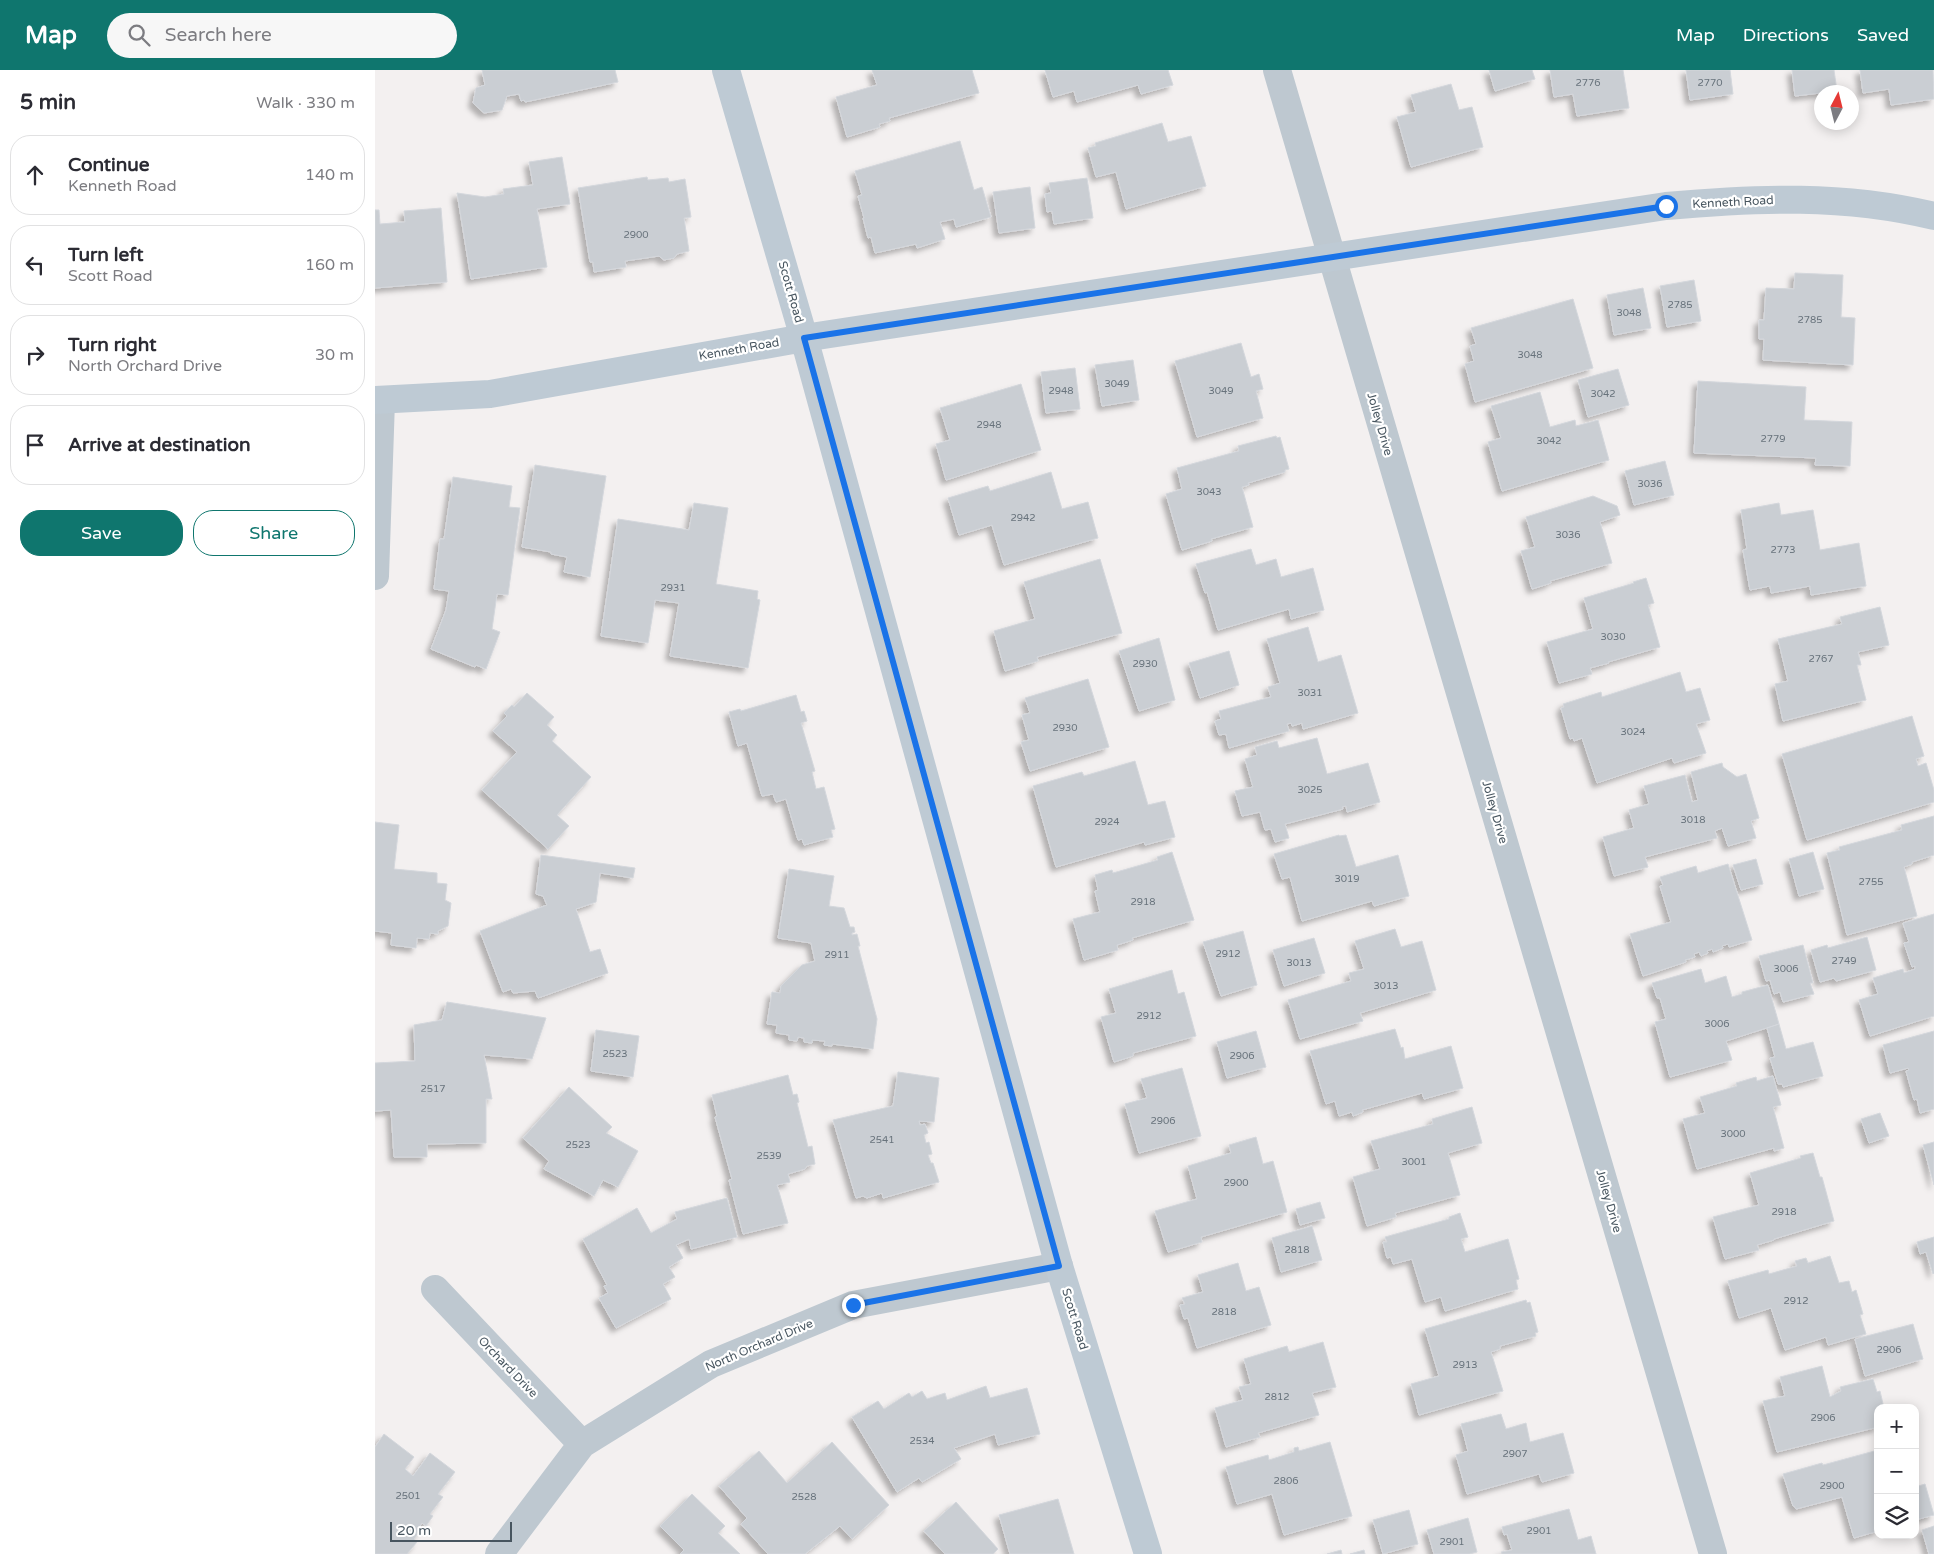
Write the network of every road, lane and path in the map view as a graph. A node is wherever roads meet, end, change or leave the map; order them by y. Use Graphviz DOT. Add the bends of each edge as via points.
graph roads {
  1 [pos="726,70"];
  2 [pos="1277,70"];
  3 [pos="1934,216"];
  4 [pos="1331,256"];
  5 [pos="804,338"];
  6 [pos="378,400"];
  7 [pos="375,576"];
  8 [pos="1059,1266"];
  9 [pos="435,1290"];
  10 [pos="582,1444"];
  11 [pos="499,1554"];
  12 [pos="1148,1554"];
  13 [pos="1713,1554"];
  1 -- 5 [label="street, Scott Road"];
  2 -- 4 [label="street, Jolley Drive"];
  3 -- 4 [label="street, Kenneth Road" via="1898,207 1821,199 1739,200 1666,206"];
  4 -- 5 [label="street, Kenneth Road"];
  4 -- 13 [label="street, Jolley Drive"];
  5 -- 6 [label="street, Kenneth Road" via="489,394"];
  5 -- 8 [label="street, Scott Road"];
  6 -- 7 [label="street"];
  8 -- 10 [label="street, North Orchard Drive" via="853,1305 711,1364"];
  8 -- 12 [label="street, Scott Road"];
  9 -- 10 [label="street, Orchard Drive"];
  10 -- 11 [label="street, North Orchard Drive"];
}
